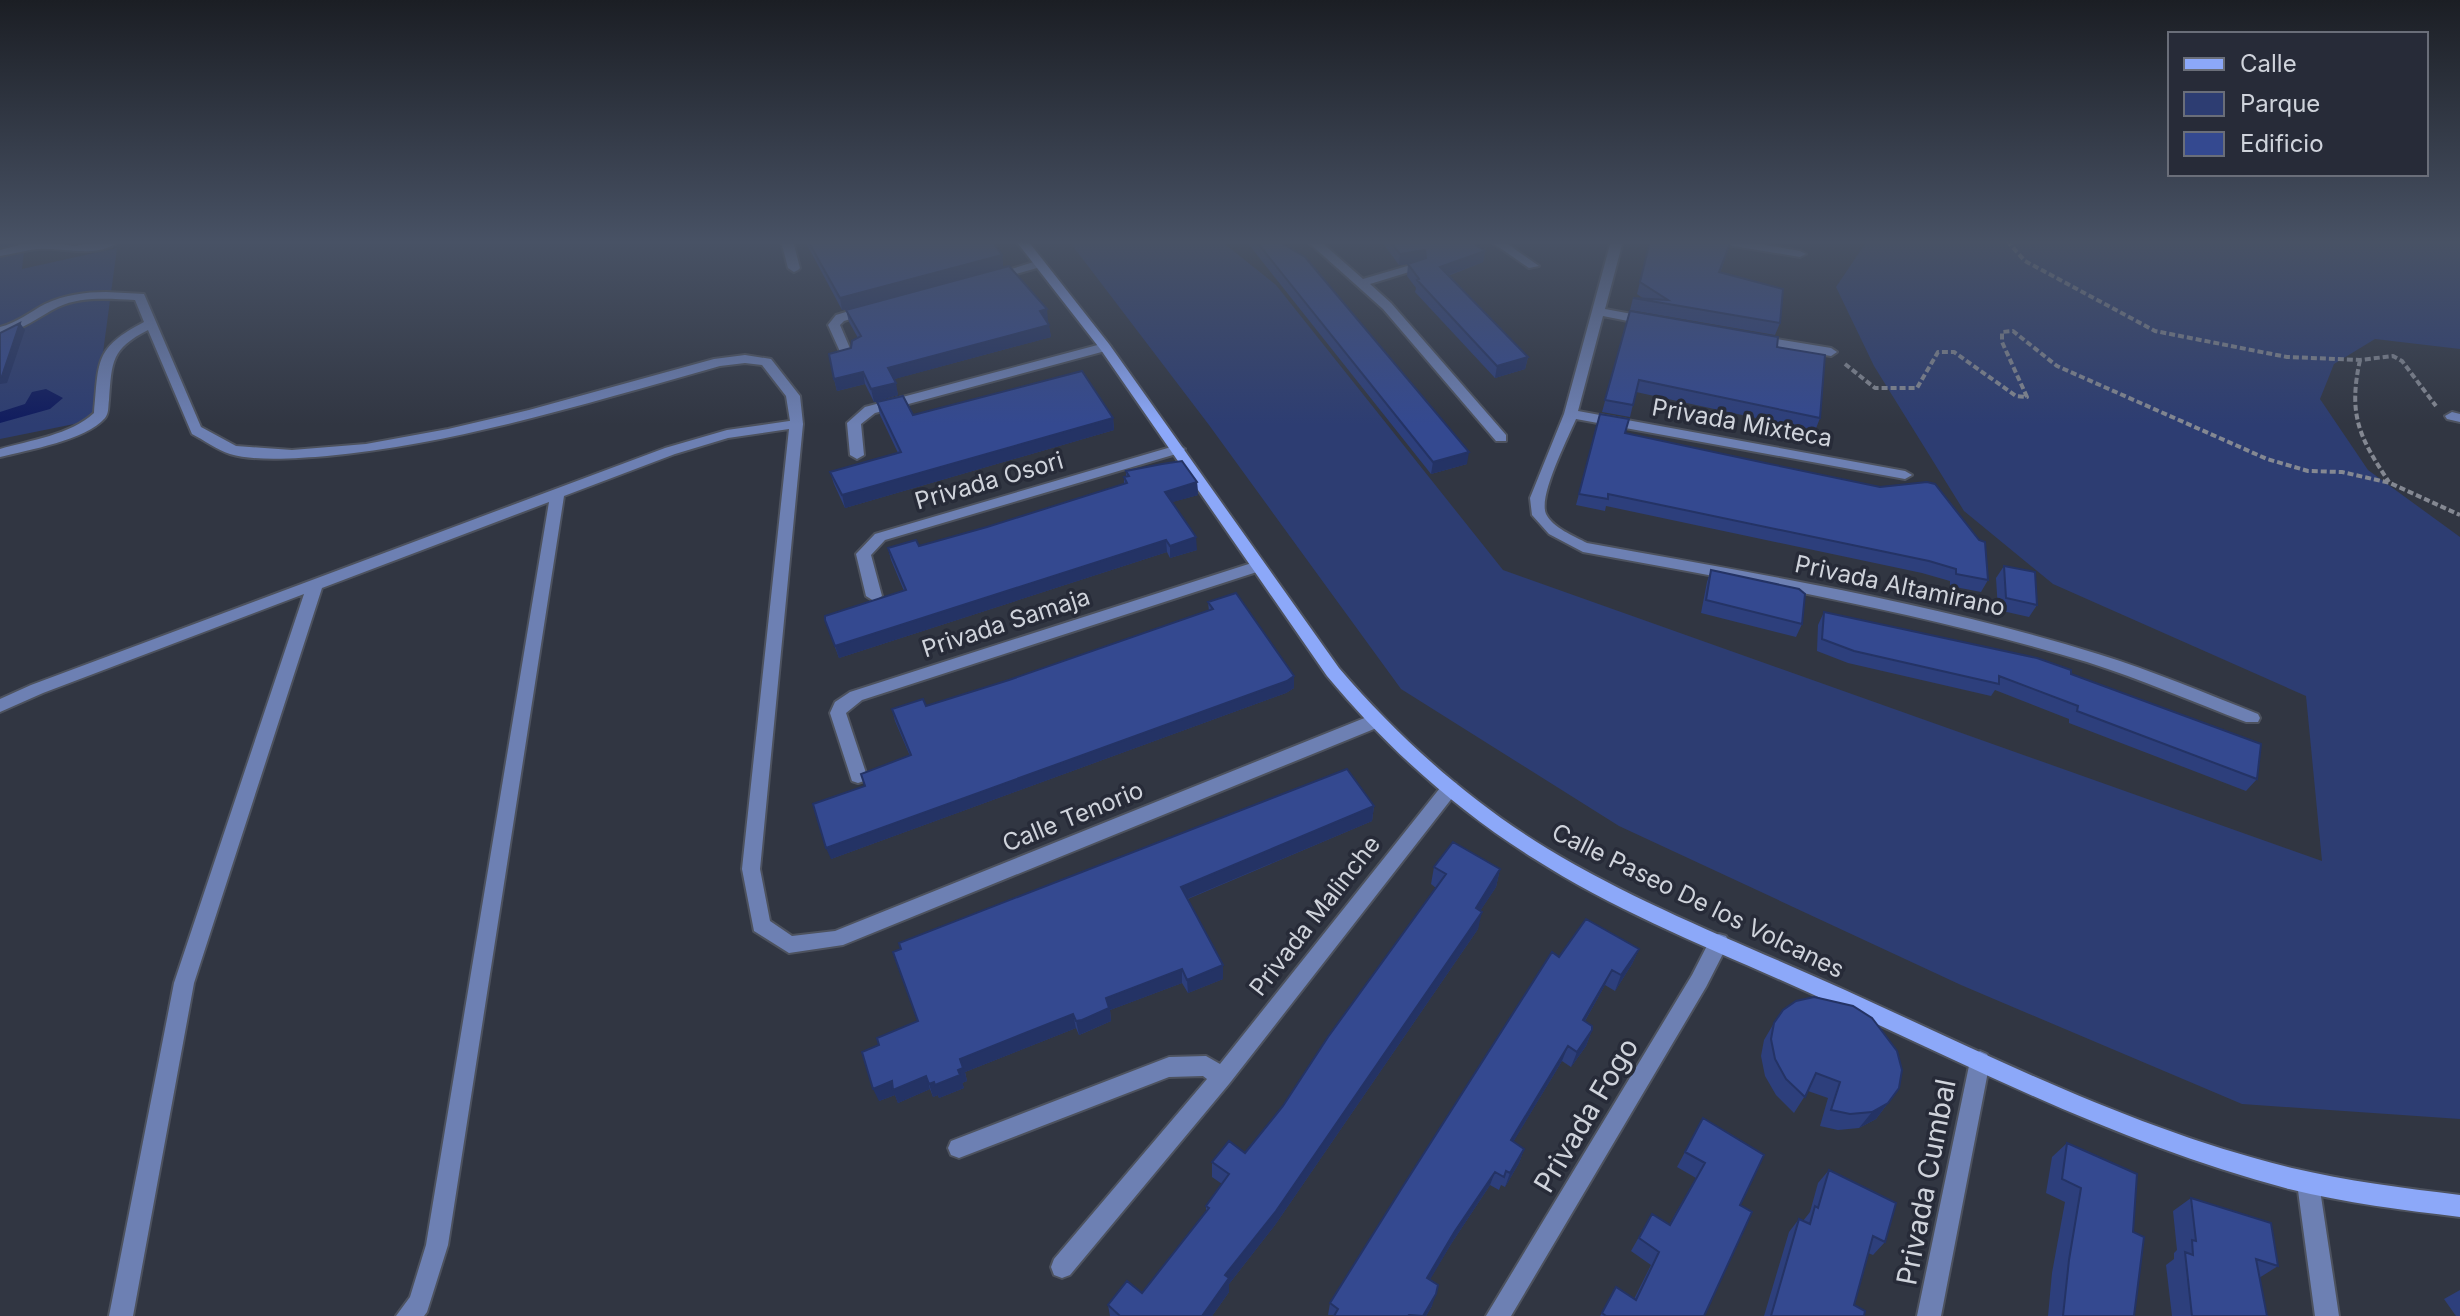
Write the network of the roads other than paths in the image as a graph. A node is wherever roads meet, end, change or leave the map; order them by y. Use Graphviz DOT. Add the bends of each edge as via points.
graph roads {
  1 [pos="64,302"];
  2 [pos="142,302"];
  3 [pos="1070,302"];
  4 [pos="1383,302"];
  5 [pos="1601,302"];
  6 [pos="879,306"];
  7 [pos="1599,312"];
  8 [pos="151,323"];
  9 [pos="1661,323"];
  10 [pos="0,331"];
  11 [pos="1738,336"];
  12 [pos="1105,347"];
  13 [pos="1831,352"];
  14 [pos="846,353"];
  15 [pos="1571,414"];
  16 [pos="796,424"];
  17 [pos="1501,438"];
  18 [pos="1178,449"];
  19 [pos="0,453"];
  20 [pos="857,455"];
  21 [pos="1905,475"];
  22 [pos="557,495"];
  23 [pos="1258,566"];
  24 [pos="315,585"];
  25 [pos="874,596"];
  26 [pos="0,706"];
  27 [pos="2252,718"];
  28 [pos="1373,722"];
  29 [pos="858,776"];
  30 [pos="1450,788"];
  31 [pos="1719,942"];
  32 [pos="1980,1061"];
  33 [pos="1222,1077"];
  34 [pos="959,1148"];
  35 [pos="2308,1183"];
  36 [pos="2460,1206"];
  37 [pos="1062,1267"];
  38 [pos="121,1316"];
  39 [pos="408,1316"];
  40 [pos="1498,1316"];
  41 [pos="1929,1316"];
  42 [pos="2327,1316"];
  1 -- 10 [label="street" via="17,329"];
  2 -- 8 [label="street"];
  3 -- 12 [label="street, Calle Paseo De los Volcanes"];
  4 -- 17 [label="street"];
  5 -- 7 [label="street"];
  6 -- 14 [label="street" via="836,321 834,330"];
  7 -- 9 [label="street"];
  7 -- 15 [label="street"];
  8 -- 16 [label="street" via="197,431 236,454 305,455 373,448 745,359 766,362 793,396"];
  8 -- 19 [label="street" via="119,338 108,350 101,414 90,424"];
  11 -- 13 [label="street"];
  12 -- 18 [label="street, Calle Paseo De los Volcanes"];
  12 -- 20 [label="street" via="870,410 854,423"];
  15 -- 21 [label="street, Privada Mixteca"];
  15 -- 27 [label="street, Privada Altamirano" via="1537,498 1539,515 1554,531 1583,547 1905,608 2002,632 2095,658"];
  16 -- 22 [label="street" via="727,434"];
  16 -- 28 [label="street, Calle Tenorio" via="751,869 761,925 789,945 836,939"];
  18 -- 23 [label="street, Calle Paseo De los Volcanes"];
  18 -- 25 [label="street, Privada Osori" via="880,537 863,554"];
  22 -- 24 [label="street"];
  22 -- 39 [label="street" via="437,1245 419,1304"];
  23 -- 28 [label="street, Calle Paseo De los Volcanes"];
  23 -- 29 [label="street, Privada Samaja" via="856,696 841,706 838,719"];
  24 -- 26 [label="street"];
  24 -- 38 [label="street" via="184,983"];
  28 -- 30 [label="street, Calle Paseo De los Volcanes"];
  30 -- 31 [label="street, Calle Paseo De los Volcanes" via="1507,832 1581,876"];
  30 -- 33 [label="street, Privada Malinche"];
  31 -- 32 [label="street, Calle Paseo De los Volcanes"];
  31 -- 40 [label="street, Privada Fogo"];
  32 -- 35 [label="street, Calle Paseo De los Volcanes" via="2102,1113"];
  32 -- 41 [label="street, Privada Cumbal"];
  33 -- 34 [label="street" via="1206,1066 1169,1067"];
  33 -- 37 [label="street, Privada Malinche"];
  35 -- 36 [label="street, Calle Paseo De los Volcanes"];
  35 -- 42 [label="street"];
}
